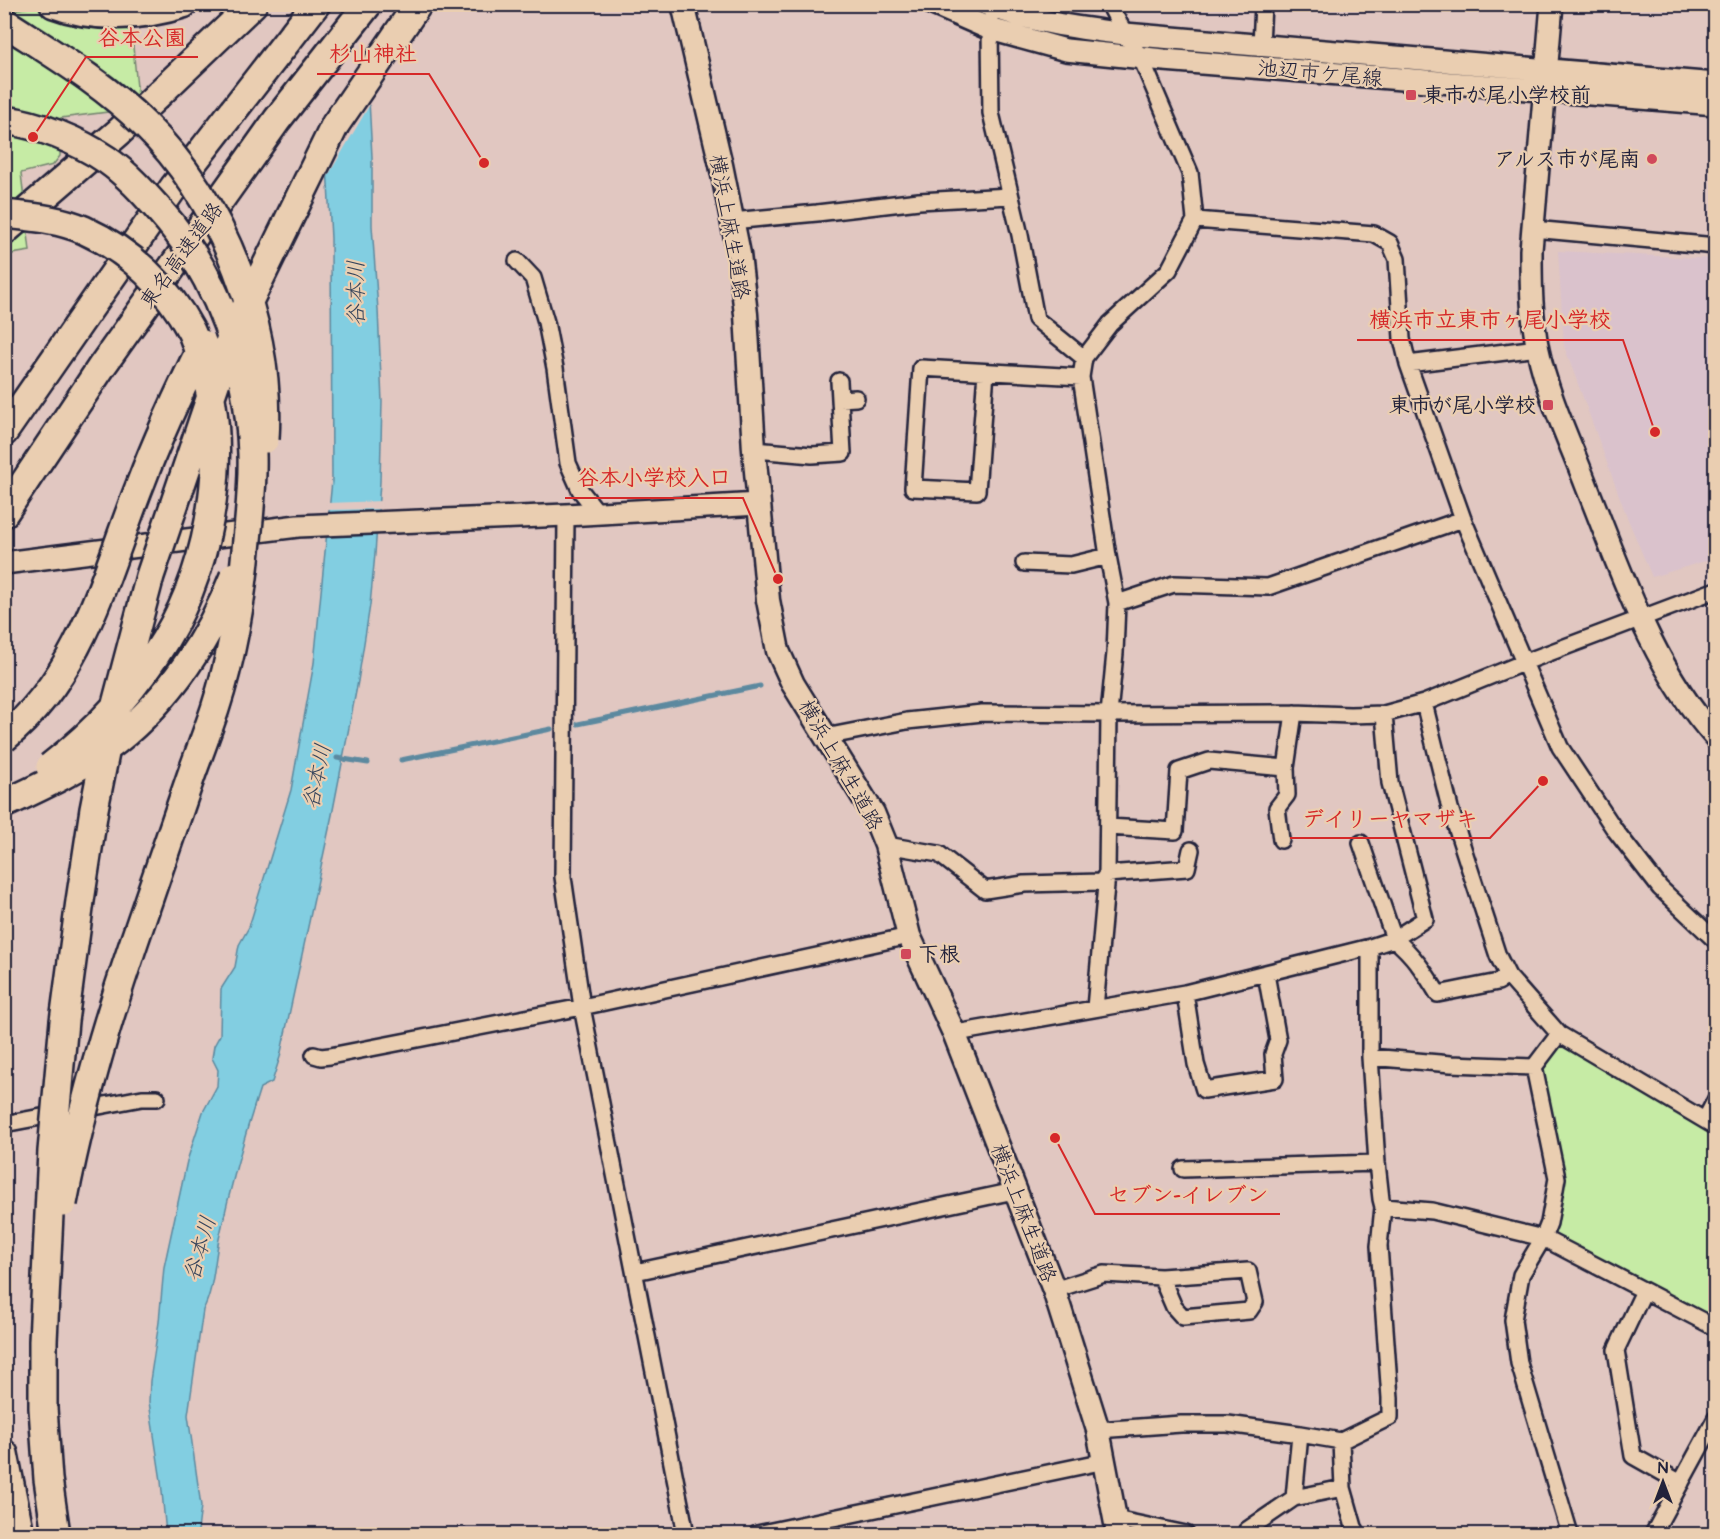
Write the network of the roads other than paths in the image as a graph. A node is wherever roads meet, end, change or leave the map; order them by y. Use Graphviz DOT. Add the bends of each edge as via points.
graph roads {
  1 [pos="54,4"];
  2 [pos="183,4"];
  3 [pos="253,4"];
  4 [pos="316,4"];
  5 [pos="368,4"];
  6 [pos="418,4"];
  7 [pos="683,4"];
  8 [pos="933,4"];
  9 [pos="1109,4"];
  10 [pos="1263,4"];
  11 [pos="1552,4"];
  12 [pos="991,5"];
  13 [pos="4,22"];
  14 [pos="990,29"];
  15 [pos="1125,34"];
  16 [pos="1261,45"];
  17 [pos="1141,58"];
  18 [pos="1546,69"];
  19 [pos="1716,84"];
  20 [pos="1545,91"];
  21 [pos="1716,104"];
  22 [pos="4,120"];
  23 [pos="335,125"];
  24 [pos="1010,196"];
  25 [pos="4,214"];
  26 [pos="732,220"];
  27 [pos="1195,220"];
  28 [pos="1533,229"];
  29 [pos="4,231"];
  30 [pos="1716,246"];
  31 [pos="517,261"];
  32 [pos="1538,348"];
  33 [pos="1084,358"];
  34 [pos="1408,364"];
  35 [pos="986,372"];
  36 [pos="1081,377"];
  37 [pos="839,381"];
  38 [pos="4,432"];
  39 [pos="754,450"];
  40 [pos="11,503"];
  41 [pos="759,504"];
  42 [pos="599,514"];
  43 [pos="566,515"];
  44 [pos="1464,519"];
  45 [pos="1108,556"];
  46 [pos="4,563"];
  47 [pos="1024,563"];
  48 [pos="1716,590"];
  49 [pos="1117,603"];
  50 [pos="1640,618"];
  51 [pos="1525,662"];
  52 [pos="1424,703"];
  53 [pos="1294,713"];
  54 [pos="1108,714"];
  55 [pos="1384,714"];
  56 [pos="825,737"];
  57 [pos="4,738"];
  58 [pos="1716,738"];
  59 [pos="1287,768"];
  60 [pos="4,798"];
  61 [pos="4,804"];
  62 [pos="1108,827"];
  63 [pos="1281,840"];
  64 [pos="1361,843"];
  65 [pos="886,846"];
  66 [pos="1191,850"];
  67 [pos="1107,874"];
  68 [pos="909,936"];
  69 [pos="1394,939"];
  70 [pos="1716,941"];
  71 [pos="1370,947"];
  72 [pos="1266,974"];
  73 [pos="1508,976"];
  74 [pos="1185,993"];
  75 [pos="582,1007"];
  76 [pos="1095,1008"];
  77 [pos="1559,1034"];
  78 [pos="955,1035"];
  79 [pos="314,1055"];
  80 [pos="1370,1056"];
  81 [pos="1534,1067"];
  82 [pos="157,1098"];
  83 [pos="1716,1099"];
  84 [pos="1710,1123"];
  85 [pos="4,1124"];
  86 [pos="1377,1163"];
  87 [pos="1184,1169"];
  88 [pos="1014,1191"];
  89 [pos="1383,1207"];
  90 [pos="1543,1238"];
  91 [pos="635,1272"];
  92 [pos="1161,1277"];
  93 [pos="1054,1290"];
  94 [pos="1644,1291"];
  95 [pos="1716,1328"];
  96 [pos="43,1341"];
  97 [pos="1716,1418"];
  98 [pos="1098,1430"];
  99 [pos="1300,1434"];
  100 [pos="1341,1441"];
  101 [pos="4,1454"];
  102 [pos="1105,1461"];
  103 [pos="1681,1483"];
  104 [pos="1343,1488"];
  105 [pos="1294,1498"];
  106 [pos="1116,1527"];
  107 [pos="1245,1533"];
  108 [pos="20,1534"];
  109 [pos="56,1534"];
  110 [pos="686,1534"];
  111 [pos="757,1534"];
  112 [pos="1186,1534"];
  113 [pos="1358,1534"];
  114 [pos="1570,1534"];
  115 [pos="1653,1534"];
  1 -- 2 [label="highway" via="109,14 150,12"];
  3 -- 29 [label="highway, bridge" via="119,132"];
  4 -- 38 [label="highway, 東名高速道路" via="174,187"];
  5 -- 40 [label="highway, 東名高速道路" via="277,120 102,366"];
  6 -- 23 [label="highway"];
  7 -- 26 [label="main road, 横浜上麻生道路"];
  8 -- 14 [label="street, 池辺市ケ尾線"];
  9 -- 15 [label="street"];
  10 -- 16 [label="street"];
  11 -- 18 [label="street"];
  12 -- 14 [label="street"];
  12 -- 15 [label="street, 池辺市ケ尾線" via="1058,24"];
  13 -- 61 [label="highway, bridge" via="107,91 163,144 196,189 244,290 262,357 266,391 264,461 252,524 227,594 197,649 160,699 115,742 59,778"];
  14 -- 17 [label="street, 池辺市ケ尾線" via="1066,50"];
  14 -- 24 [label="street" via="991,113"];
  15 -- 16 [label="street, 池辺市ケ尾線"];
  15 -- 17 [label="street"];
  16 -- 18 [label="street, 池辺市ケ尾線"];
  17 -- 20 [label="street, 池辺市ケ尾線"];
  17 -- 27 [label="street" via="1190,173"];
  18 -- 19 [label="street, 池辺市ケ尾線"];
  18 -- 20 [label="street"];
  20 -- 21 [label="street, 池辺市ケ尾線"];
  20 -- 28 [label="street"];
  22 -- 96 [label="highway, bridge" via="59,134 106,160 173,225 199,264 227,324 242,375 252,454 244,574 233,640 216,708 131,951 88,1090 56,1238"];
  23 -- 57 [label="highway, bridge" via="293,185 220,308 177,397 82,635 64,669 40,703"];
  23 -- 96 [label="highway, bridge" via="230,340 150,576 111,723 94,809 64,1021 51,1162"];
  24 -- 26 [label="street"];
  24 -- 33 [label="street" via="1036,319"];
  25 -- 60 [label="highway, bridge" via="46,219 83,230 146,270 192,333 214,413 215,462 211,507 200,556 166,639 140,679 102,722 71,751"];
  26 -- 39 [label="main road, 横浜上麻生道路" via="746,314"];
  27 -- 33 [label="street" via="1169,270 1110,324"];
  27 -- 34 [label="street" via="1374,234 1389,243 1397,259 1402,339"];
  28 -- 30 [label="street"];
  28 -- 32 [label="street" via="1531,289"];
  31 -- 42 [label="street" via="533,278 546,322 568,463 580,490"];
  32 -- 34 [label="street"];
  32 -- 50 [label="street" via="1549,390"];
  33 -- 36 [label="street"];
  34 -- 44 [label="street"];
  35 -- 35 [label="street" via="977,491 913,488 921,368"];
  35 -- 36 [label="street"];
  36 -- 45 [label="street"];
  37 -- 39 [label="street" via="848,399 843,453"];
  39 -- 41 [label="main road, 横浜上麻生道路"];
  41 -- 42 [label="street"];
  41 -- 56 [label="main road, 横浜上麻生道路" via="768,600 778,651"];
  42 -- 43 [label="street"];
  43 -- 46 [label="street" via="298,526"];
  43 -- 75 [label="street" via="563,877"];
  44 -- 49 [label="street" via="1268,587 1174,584"];
  44 -- 51 [label="street"];
  45 -- 47 [label="street" via="1071,565"];
  45 -- 49 [label="street"];
  48 -- 50 [label="street"];
  49 -- 54 [label="street"];
  50 -- 51 [label="street"];
  50 -- 58 [label="street" via="1671,678"];
  51 -- 52 [label="street"];
  51 -- 70 [label="street" via="1560,747 1615,830 1660,888"];
  52 -- 55 [label="street"];
  52 -- 73 [label="street" via="1450,808"];
  53 -- 54 [label="street"];
  53 -- 55 [label="street"];
  53 -- 59 [label="street"];
  54 -- 56 [label="street" via="982,713"];
  54 -- 62 [label="street"];
  55 -- 69 [label="street" via="1390,783 1425,919"];
  56 -- 65 [label="main road, 横浜上麻生道路" via="873,813"];
  59 -- 62 [label="street" via="1209,761 1199,764 1179,771 1175,831"];
  59 -- 63 [label="street" via="1287,795 1277,808"];
  62 -- 67 [label="street"];
  64 -- 69 [label="street"];
  65 -- 67 [label="street" via="939,854 985,890 1101,882"];
  65 -- 68 [label="main road, 横浜上麻生道路"];
  66 -- 67 [label="street" via="1187,868"];
  67 -- 76 [label="street"];
  68 -- 75 [label="street"];
  68 -- 78 [label="main road, 横浜上麻生道路"];
  69 -- 71 [label="street"];
  69 -- 73 [label="street" via="1424,970 1438,994 1497,982"];
  71 -- 72 [label="street"];
  71 -- 80 [label="street"];
  72 -- 74 [label="street"];
  72 -- 74 [label="street" via="1278,1040 1273,1054 1275,1079 1204,1090"];
  73 -- 77 [label="street"];
  74 -- 76 [label="street"];
  75 -- 79 [label="street" via="330,1056"];
  75 -- 91 [label="street"];
  76 -- 78 [label="street"];
  77 -- 81 [label="street"];
  77 -- 84 [label="street"];
  78 -- 88 [label="main road, 横浜上麻生道路"];
  80 -- 81 [label="street"];
  80 -- 86 [label="street"];
  81 -- 90 [label="street" via="1557,1178"];
  82 -- 85 [label="street"];
  83 -- 84 [label="street"];
  86 -- 87 [label="street"];
  86 -- 89 [label="street"];
  88 -- 91 [label="street"];
  88 -- 93 [label="main road, 横浜上麻生道路"];
  89 -- 90 [label="street" via="1432,1211"];
  89 -- 100 [label="street" via="1379,1246 1390,1417"];
  90 -- 94 [label="street"];
  90 -- 114 [label="street" via="1521,1275 1513,1320 1519,1363"];
  91 -- 110 [label="street"];
  92 -- 92 [label="street" via="1248,1271 1255,1302 1249,1311 1183,1317 1174,1307"];
  92 -- 93 [label="street" via="1104,1274"];
  93 -- 98 [label="main road, 横浜上麻生道路"];
  94 -- 95 [label="street"];
  94 -- 103 [label="street" via="1616,1350 1633,1456"];
  96 -- 109 [label="highway, bridge" via="42,1408"];
  97 -- 103 [label="street"];
  98 -- 99 [label="street" via="1228,1424"];
  98 -- 102 [label="main road, 横浜上麻生道路"];
  99 -- 100 [label="street"];
  99 -- 105 [label="street"];
  100 -- 104 [label="street"];
  101 -- 108 [label="highway"];
  102 -- 106 [label="main road, 横浜上麻生道路"];
  102 -- 111 [label="street"];
  103 -- 115 [label="street"];
  104 -- 105 [label="street"];
  104 -- 113 [label="street"];
  105 -- 107 [label="street"];
  106 -- 112 [label="street"];
}
